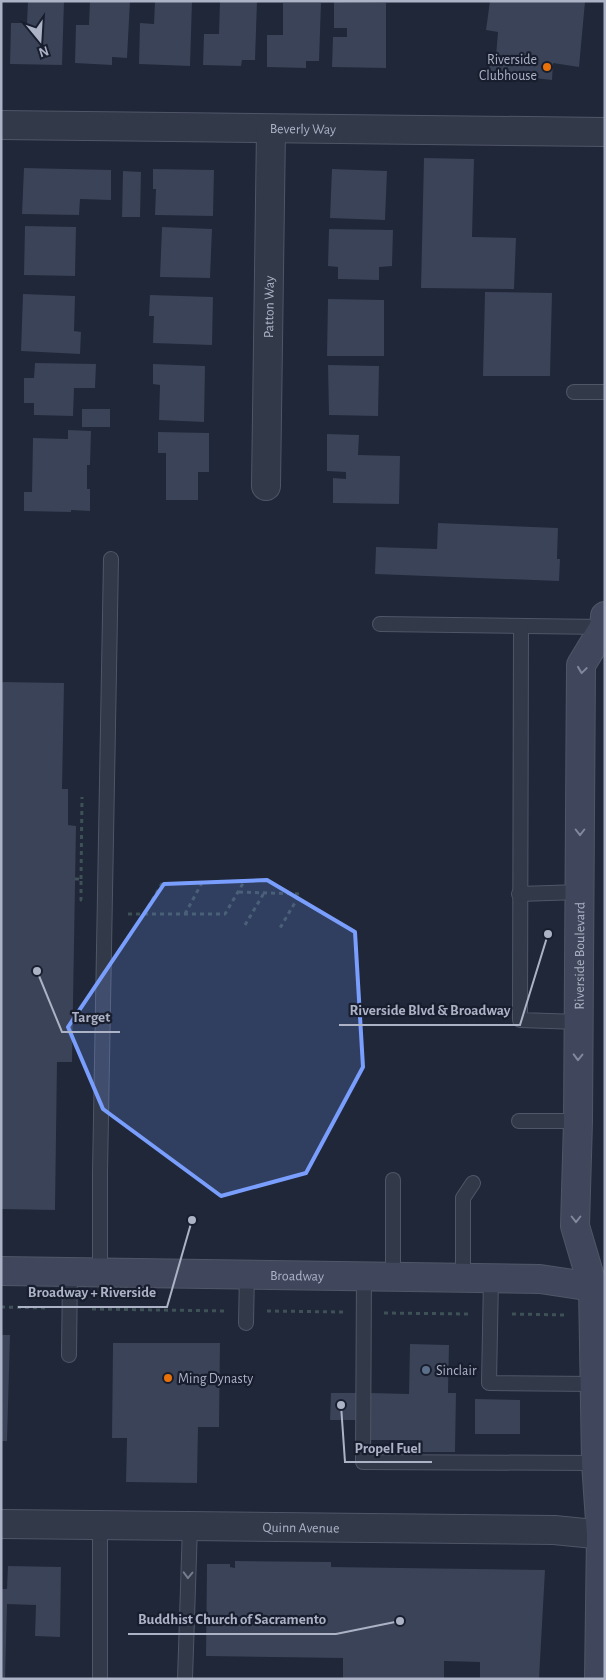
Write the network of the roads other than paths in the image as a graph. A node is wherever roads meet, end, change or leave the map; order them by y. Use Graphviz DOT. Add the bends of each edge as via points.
graph roads {
  1 [pos="1,125"];
  2 [pos="271,129"];
  3 [pos="605,132"];
  4 [pos="574,392"];
  5 [pos="605,392"];
  6 [pos="266,486"];
  7 [pos="110,559"];
  8 [pos="380,624"];
  9 [pos="604,624"];
  10 [pos="521,626"];
  11 [pos="580,892"];
  12 [pos="519,894"];
  13 [pos="579,1022"];
  14 [pos="519,1121"];
  15 [pos="578,1121"];
  16 [pos="392,1180"];
  17 [pos="473,1183"];
  18 [pos="605,1258"];
  19 [pos="1,1271"];
  20 [pos="70,1272"];
  21 [pos="100,1272"];
  22 [pos="247,1273"];
  23 [pos="364,1276"];
  24 [pos="393,1277"];
  25 [pos="463,1278"];
  26 [pos="491,1278"];
  27 [pos="601,1287"];
  28 [pos="246,1317"];
  29 [pos="69,1355"];
  30 [pos="595,1384"];
  31 [pos="596,1463"];
  32 [pos="1,1524"];
  33 [pos="100,1526"];
  34 [pos="190,1526"];
  35 [pos="603,1535"];
  36 [pos="100,1679"];
  37 [pos="185,1679"];
  38 [pos="598,1679"];
  1 -- 2 [label="street, Beverly Way"];
  2 -- 3 [label="street, Beverly Way"];
  2 -- 6 [label="street, Patton Way"];
  4 -- 5 [label="lane"];
  7 -- 21 [label="lane"];
  8 -- 10 [label="lane"];
  9 -- 10 [label="lane"];
  9 -- 11 [label="main road, Riverside Boulevard, one-way" via="581,665"];
  10 -- 12 [label="lane"];
  11 -- 12 [label="lane"];
  11 -- 13 [label="main road, Riverside Boulevard"];
  12 -- 13 [label="lane" via="520,1020"];
  13 -- 15 [label="main road, Riverside Boulevard, one-way"];
  14 -- 15 [label="lane"];
  15 -- 27 [label="main road, Riverside Boulevard, one-way" via="575,1226"];
  16 -- 24 [label="lane"];
  17 -- 25 [label="lane" via="463,1198"];
  18 -- 27 [label="main road, Riverside Boulevard"];
  19 -- 20 [label="main road, Broadway"];
  20 -- 21 [label="main road, Broadway"];
  20 -- 29 [label="lane"];
  21 -- 22 [label="main road, Broadway"];
  22 -- 23 [label="main road, Broadway"];
  22 -- 28 [label="lane"];
  23 -- 24 [label="main road, Broadway"];
  23 -- 31 [label="lane" via="363,1462"];
  24 -- 25 [label="main road, Broadway"];
  25 -- 26 [label="main road, Broadway"];
  26 -- 27 [label="main road, Broadway" via="540,1279"];
  26 -- 30 [label="lane" via="488,1382"];
  27 -- 30 [label="main road, Riverside Boulevard" via="593,1316"];
  30 -- 31 [label="main road, Riverside Boulevard"];
  31 -- 35 [label="main road, Riverside Boulevard"];
  32 -- 33 [label="street, Quinn Avenue"];
  33 -- 34 [label="street, Quinn Avenue"];
  33 -- 36 [label="lane"];
  34 -- 35 [label="street, Quinn Avenue" via="554,1530"];
  34 -- 37 [label="lane, one-way"];
  35 -- 38 [label="main road, Riverside Boulevard"];
}
